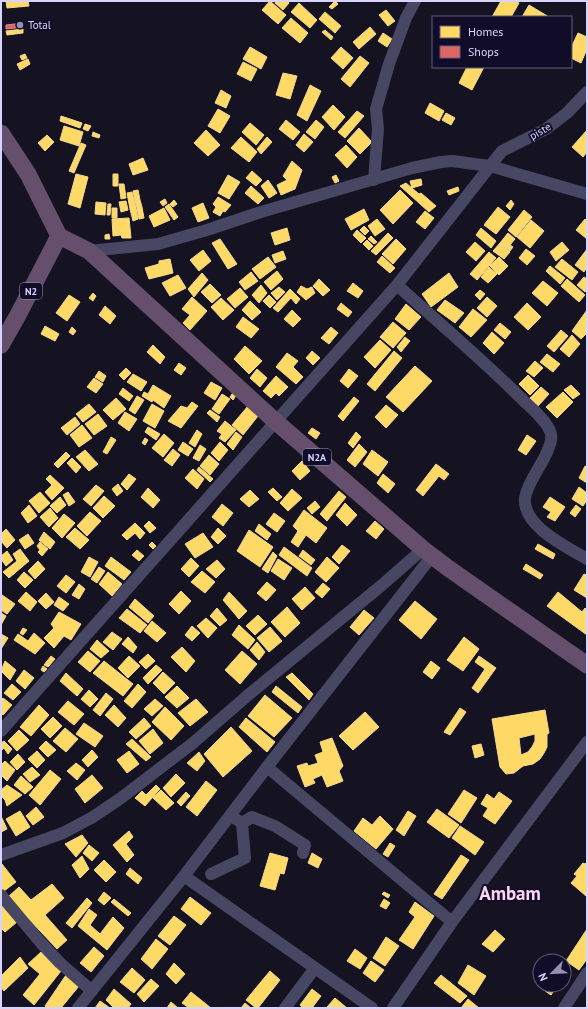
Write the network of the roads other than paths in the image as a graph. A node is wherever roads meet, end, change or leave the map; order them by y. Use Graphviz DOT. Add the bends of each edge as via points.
graph roads {
  1 [pos="415,1"];
  2 [pos="587,92"];
  3 [pos="1,133"];
  4 [pos="490,166"];
  5 [pos="374,180"];
  6 [pos="587,194"];
  7 [pos="59,236"];
  8 [pos="89,251"];
  9 [pos="397,285"];
  10 [pos="1,345"];
  11 [pos="275,421"];
  12 [pos="428,553"];
  13 [pos="587,559"];
  14 [pos="587,665"];
  15 [pos="1,731"];
  16 [pos="587,742"];
  17 [pos="267,767"];
  18 [pos="231,816"];
  19 [pos="242,823"];
  20 [pos="304,853"];
  21 [pos="1,855"];
  22 [pos="211,874"];
  23 [pos="184,876"];
  24 [pos="1,895"];
  25 [pos="452,922"];
  26 [pos="315,968"];
  27 [pos="587,973"];
  28 [pos="92,991"];
  29 [pos="78,1008"];
  30 [pos="285,1008"];
  31 [pos="372,1008"];
  32 [pos="393,1008"];
  33 [pos="564,1008"];
  1 -- 5 [label="street" via="391,57 376,108 378,129"];
  2 -- 4 [label="street, piste" via="556,122 502,151"];
  3 -- 7 [label="highway" via="28,174"];
  4 -- 5 [label="street" via="441,162"];
  4 -- 6 [label="street"];
  4 -- 9 [label="street, piste"];
  5 -- 8 [label="street" via="158,244"];
  7 -- 8 [label="highway, N2A"];
  7 -- 10 [label="highway, N2"];
  8 -- 11 [label="highway, N2A"];
  9 -- 11 [label="street, piste"];
  9 -- 13 [label="street" via="546,423 552,438 525,498 528,511 534,523 546,534"];
  11 -- 12 [label="highway, N2A"];
  11 -- 15 [label="street, piste"];
  12 -- 14 [label="highway, N2A"];
  12 -- 17 [label="street"];
  12 -- 21 [label="street" via="382,585 193,743 121,798 63,833"];
  16 -- 25 [label="street"];
  17 -- 18 [label="street"];
  17 -- 25 [label="street"];
  18 -- 19 [label="street"];
  18 -- 23 [label="street"];
  19 -- 20 [label="street" via="252,818 275,826 305,845"];
  19 -- 22 [label="street" via="245,858"];
  23 -- 26 [label="street"];
  23 -- 28 [label="street"];
  24 -- 28 [label="street" via="41,943"];
  25 -- 32 [label="street"];
  26 -- 30 [label="street"];
  26 -- 31 [label="street"];
  27 -- 33 [label="street"];
  28 -- 29 [label="street"];
}
